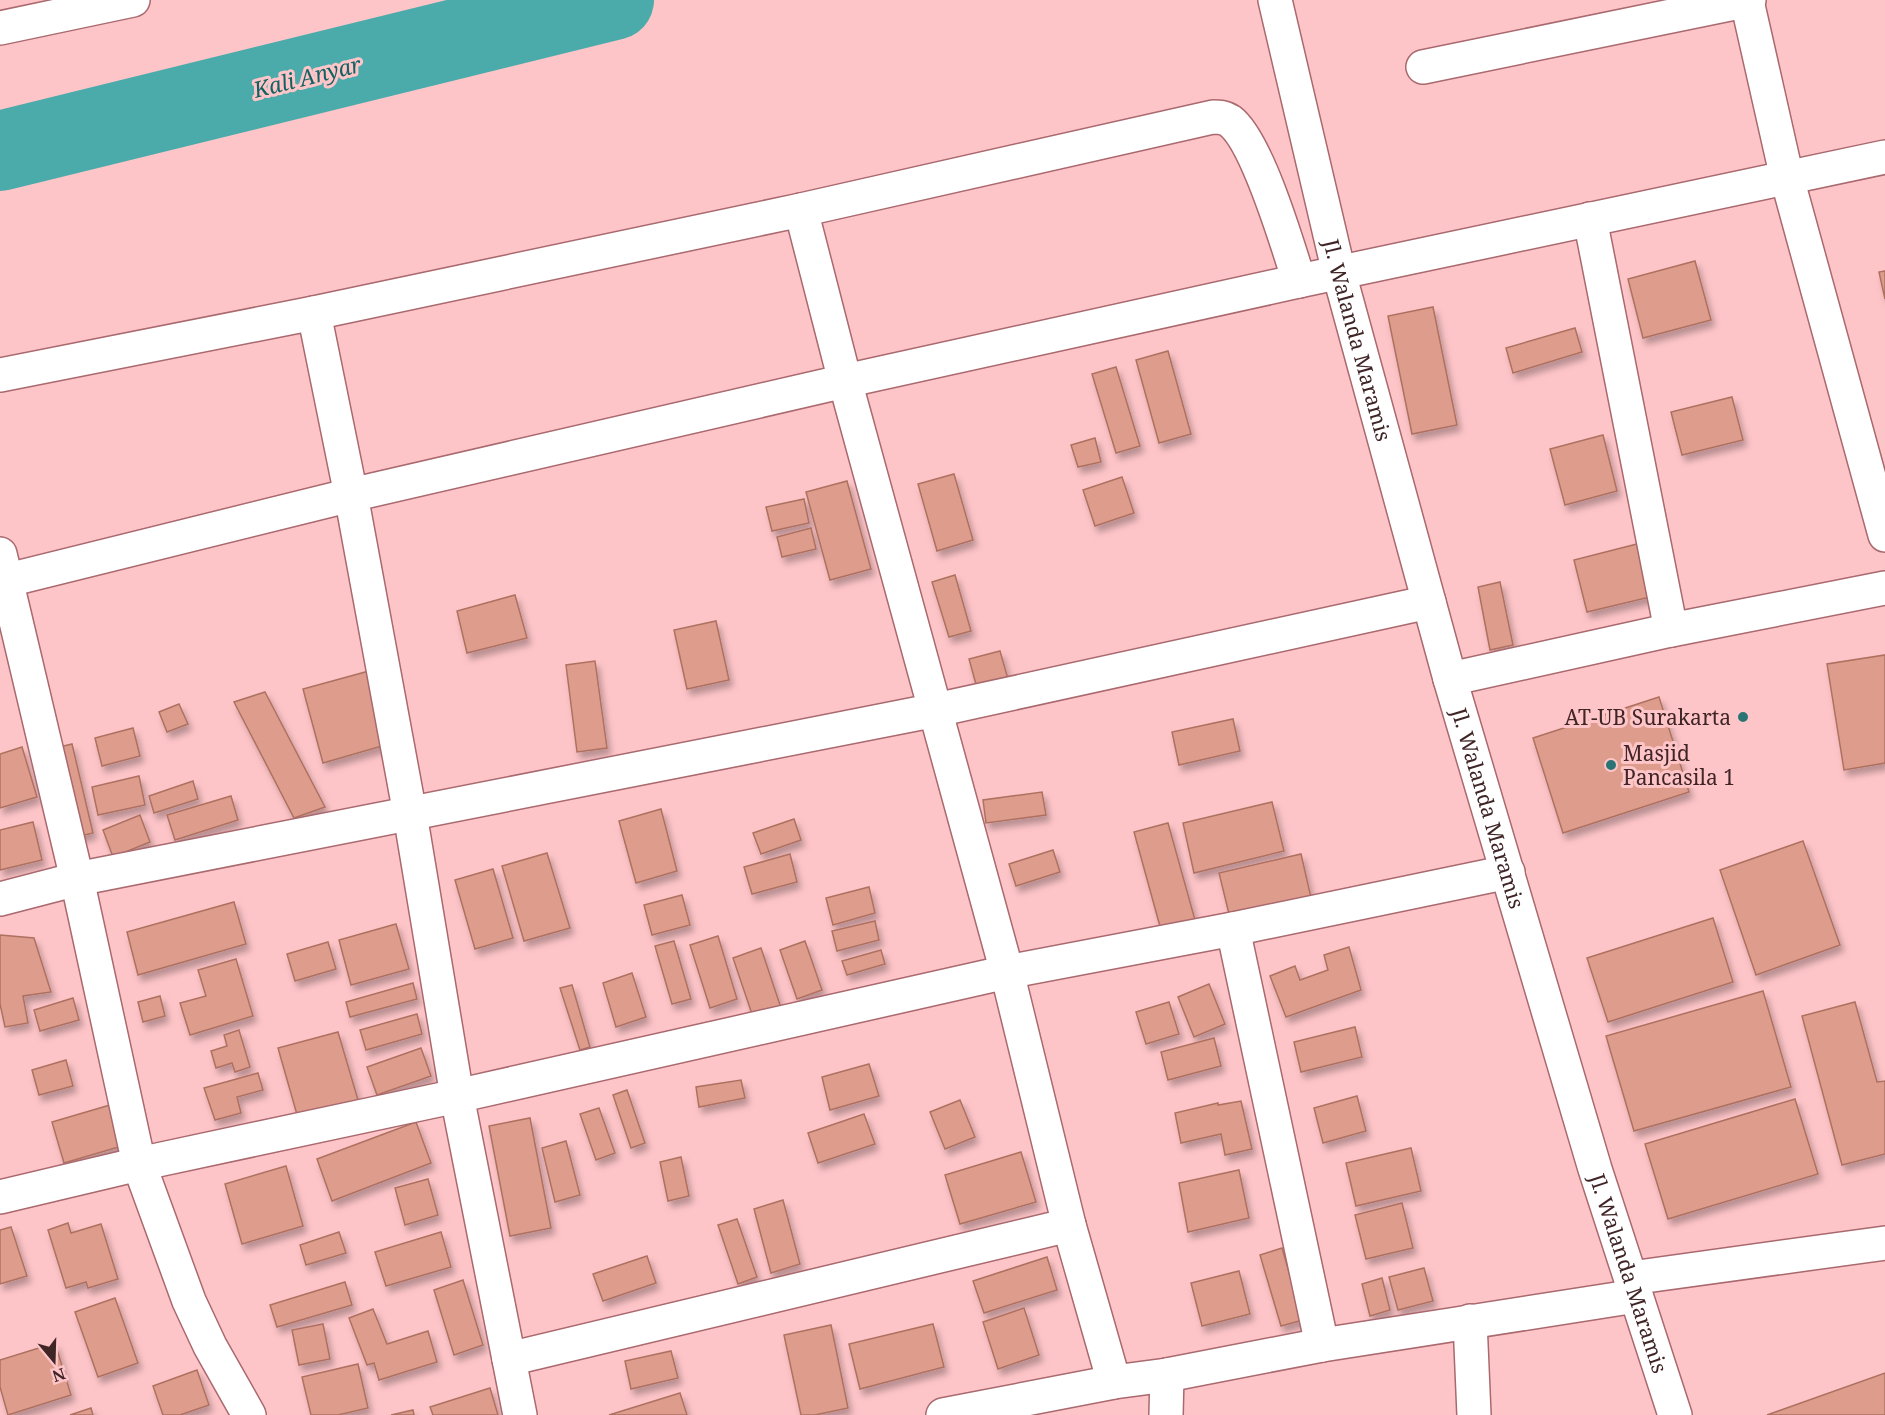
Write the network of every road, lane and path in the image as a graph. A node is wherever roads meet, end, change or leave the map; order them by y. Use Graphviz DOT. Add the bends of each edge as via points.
graph roads {
  1 [pos="133,0"];
  2 [pos="1275,0"];
  3 [pos="1748,0"];
  4 [pos="0,28"];
  5 [pos="1423,67"];
  6 [pos="1885,157"];
  7 [pos="1787,178"];
  8 [pos="801,210"];
  9 [pos="1590,219"];
  10 [pos="1339,273"];
  11 [pos="1299,281"];
  12 [pos="314,313"];
  13 [pos="0,375"];
  14 [pos="845,381"];
  15 [pos="351,495"];
  16 [pos="1885,535"];
  17 [pos="2,572"];
  18 [pos="1885,588"];
  19 [pos="1429,602"];
  20 [pos="1671,630"];
  21 [pos="1450,679"];
  22 [pos="936,710"];
  23 [pos="410,814"];
  24 [pos="1508,872"];
  25 [pos="77,879"];
  26 [pos="0,899"];
  27 [pos="1233,929"];
  28 [pos="1007,972"];
  29 [pos="457,1096"];
  30 [pos="139,1164"];
  31 [pos="0,1197"];
  32 [pos="1069,1225"];
  33 [pos="1885,1243"];
  34 [pos="1633,1287"];
  35 [pos="1470,1321"];
  36 [pos="1322,1345"];
  37 [pos="509,1359"];
  38 [pos="1167,1375"];
  39 [pos="1114,1382"];
  40 [pos="249,1415"];
  41 [pos="520,1415"];
  42 [pos="943,1415"];
  43 [pos="1166,1415"];
  44 [pos="1474,1415"];
  45 [pos="1675,1415"];
  1 -- 4 [label="street"];
  2 -- 10 [label="street, Jl. Walanda Maramis"];
  3 -- 5 [label="street"];
  3 -- 7 [label="street"];
  6 -- 7 [label="street"];
  7 -- 9 [label="street"];
  7 -- 16 [label="street"];
  8 -- 11 [label="street" via="1224,117 1240,132 1260,169"];
  8 -- 12 [label="street"];
  8 -- 14 [label="street"];
  9 -- 10 [label="street"];
  9 -- 20 [label="street"];
  10 -- 11 [label="street"];
  10 -- 19 [label="street, Jl. Walanda Maramis"];
  11 -- 14 [label="street"];
  12 -- 13 [label="street"];
  12 -- 15 [label="street"];
  14 -- 15 [label="street"];
  14 -- 22 [label="street"];
  15 -- 17 [label="street"];
  15 -- 23 [label="street"];
  17 -- 25 [label="street"];
  18 -- 20 [label="street"];
  19 -- 21 [label="street, Jl. Walanda Maramis"];
  19 -- 22 [label="street"];
  20 -- 21 [label="street"];
  21 -- 24 [label="street, Jl. Walanda Maramis"];
  22 -- 23 [label="street"];
  22 -- 28 [label="street"];
  23 -- 25 [label="street"];
  23 -- 29 [label="street"];
  24 -- 27 [label="street"];
  24 -- 34 [label="street, Jl. Walanda Maramis"];
  25 -- 26 [label="street"];
  25 -- 30 [label="street"];
  27 -- 28 [label="street"];
  27 -- 36 [label="street"];
  28 -- 29 [label="street"];
  28 -- 32 [label="street"];
  29 -- 30 [label="street"];
  29 -- 37 [label="street"];
  30 -- 31 [label="street"];
  30 -- 40 [label="street" via="189,1301"];
  32 -- 37 [label="street"];
  32 -- 39 [label="street"];
  33 -- 34 [label="street"];
  34 -- 35 [label="street"];
  34 -- 45 [label="street, Jl. Walanda Maramis"];
  35 -- 36 [label="street"];
  35 -- 44 [label="street"];
  36 -- 38 [label="street"];
  37 -- 41 [label="street"];
  38 -- 39 [label="street"];
  38 -- 43 [label="street"];
  39 -- 42 [label="street"];
}
